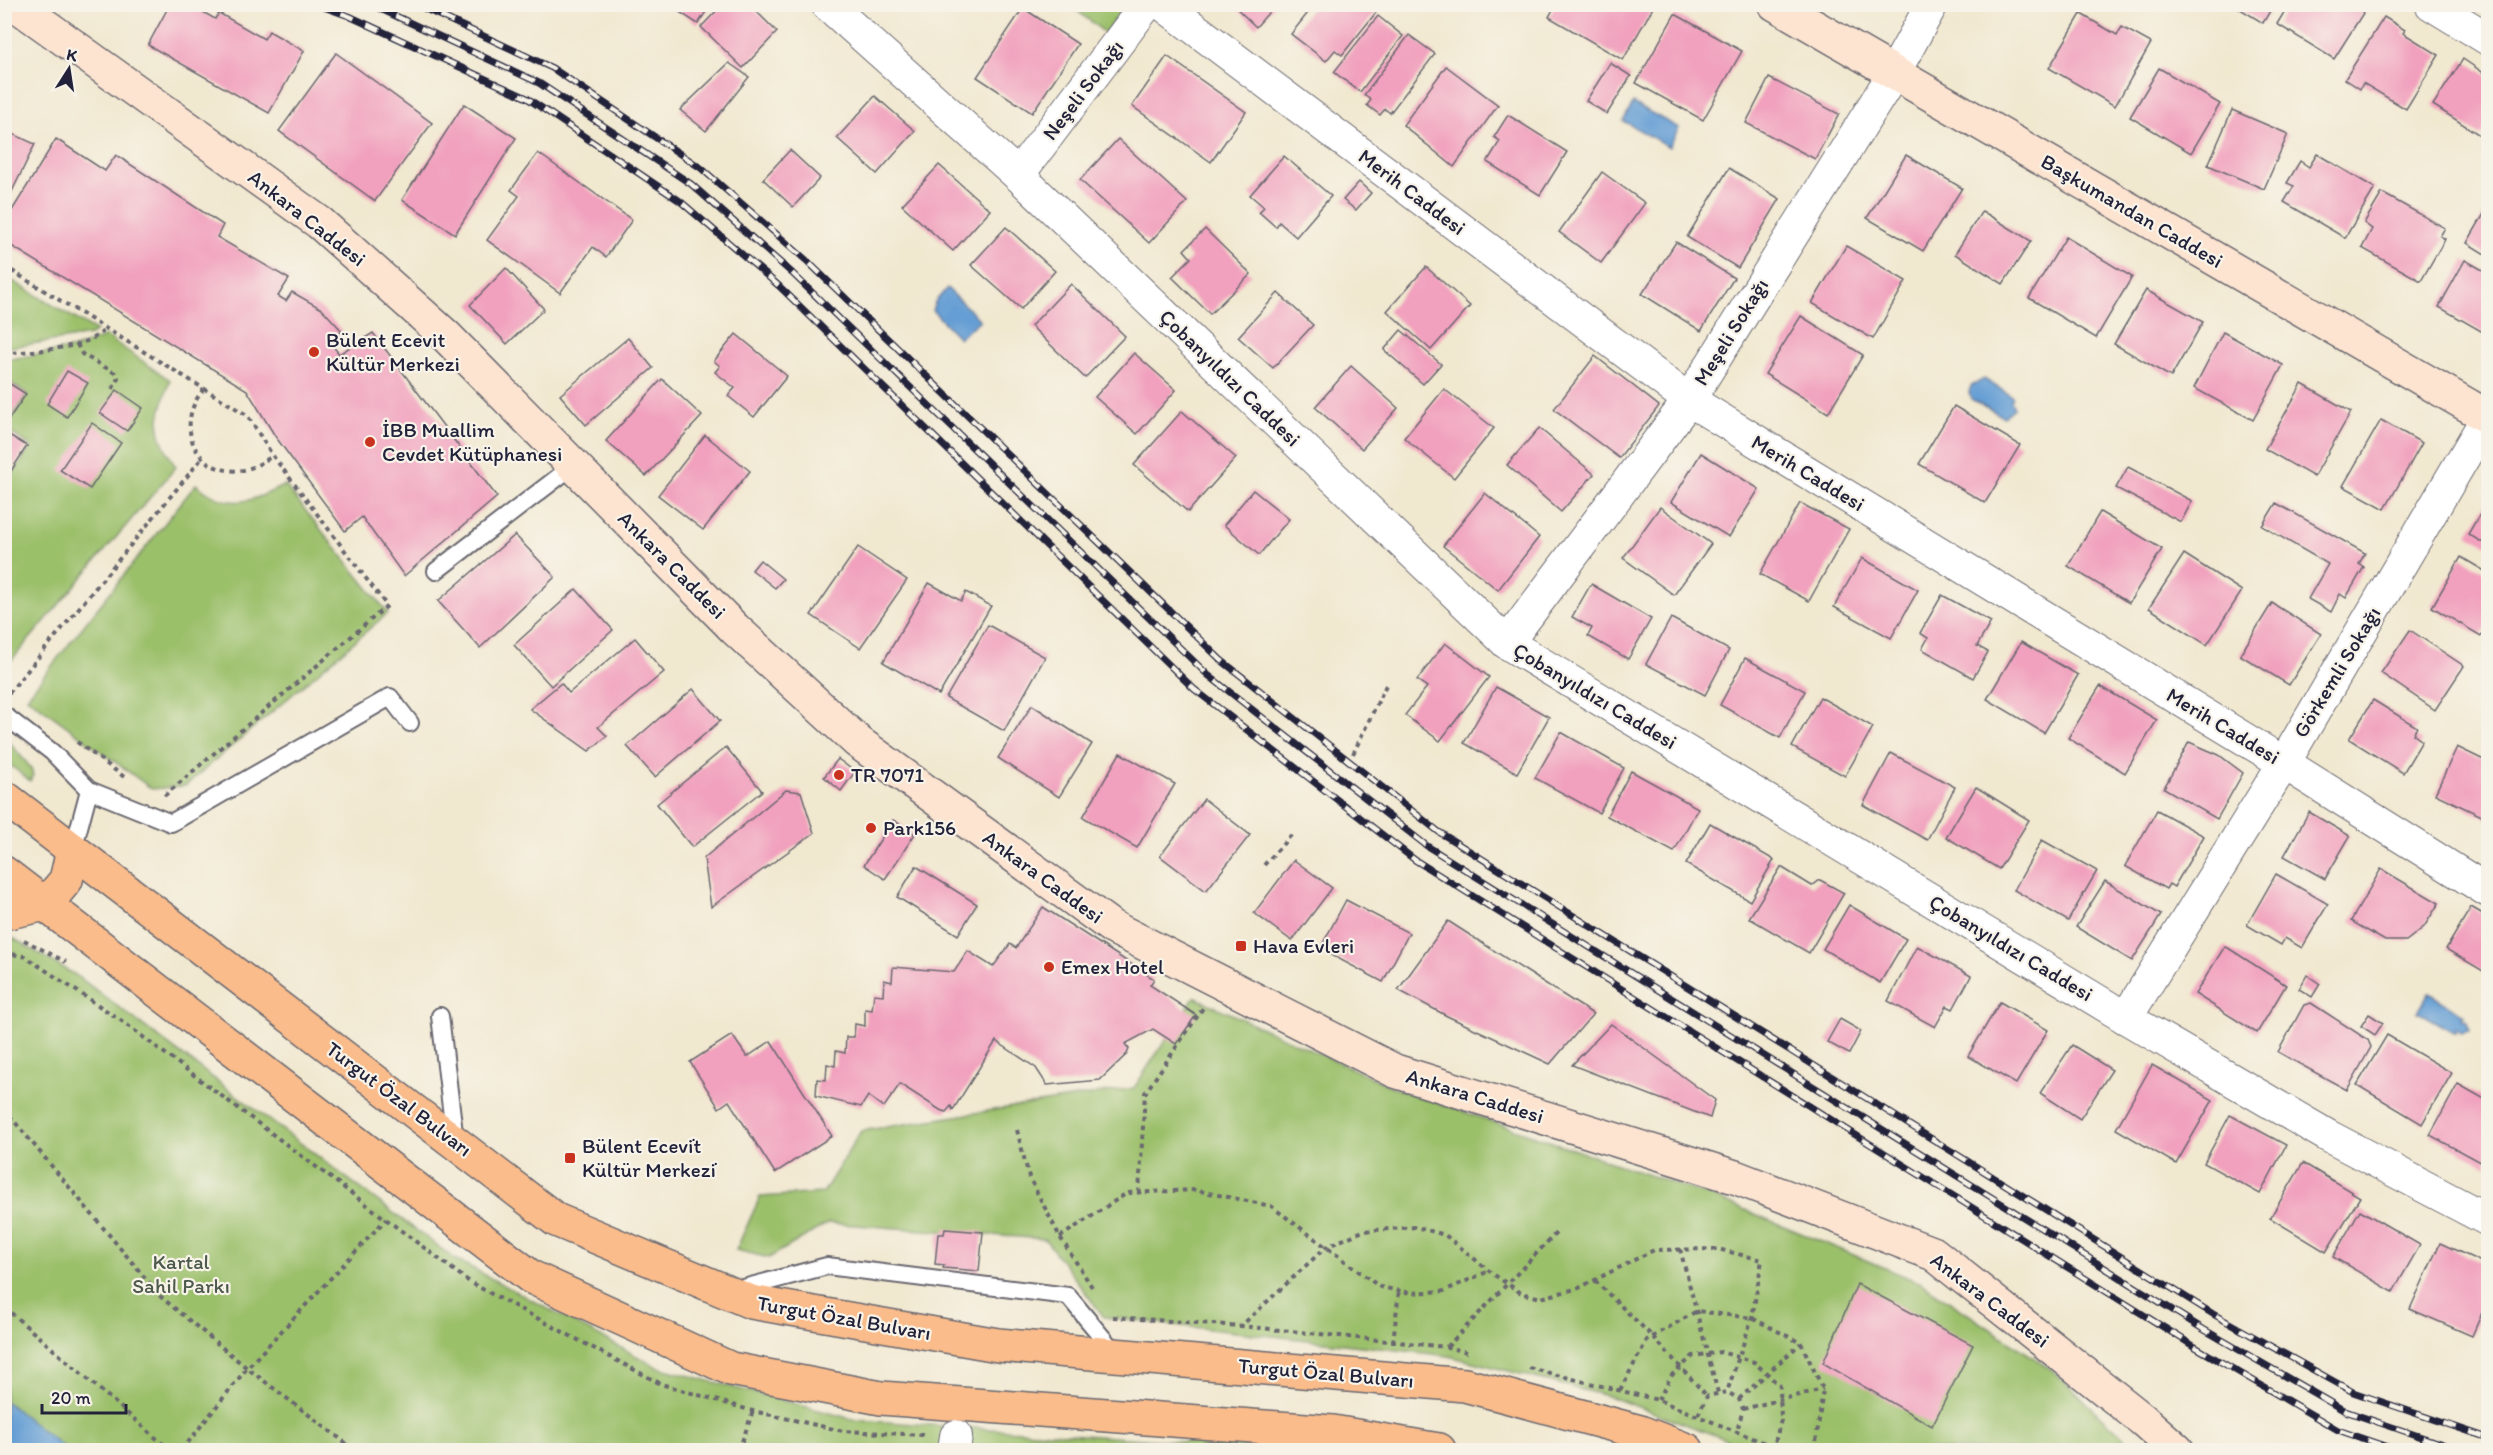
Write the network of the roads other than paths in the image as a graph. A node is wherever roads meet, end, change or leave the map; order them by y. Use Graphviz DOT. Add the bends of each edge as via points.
graph roads {
  1 [pos="10,4"];
  2 [pos="827,4"];
  3 [pos="1147,4"];
  4 [pos="1162,4"];
  5 [pos="1775,4"];
  6 [pos="1932,4"];
  7 [pos="2431,4"];
  8 [pos="2488,39"];
  9 [pos="1894,73"];
  10 [pos="1018,175"];
  11 [pos="1689,400"];
  12 [pos="2488,417"];
  13 [pos="574,465"];
  14 [pos="436,571"];
  15 [pos="1507,643"];
  16 [pos="4,715"];
  17 [pos="410,723"];
  18 [pos="2284,763"];
  19 [pos="89,790"];
  20 [pos="4,797"];
  21 [pos="73,850"];
  22 [pos="4,873"];
  23 [pos="2488,891"];
  24 [pos="46,904"];
  25 [pos="4,913"];
  26 [pos="440,1016"];
  27 [pos="2126,1018"];
  28 [pos="455,1142"];
  29 [pos="2488,1220"];
  30 [pos="727,1292"];
  31 [pos="1118,1356"];
  32 [pos="1439,1450"];
  33 [pos="1687,1450"];
  34 [pos="2177,1450"];
  1 -- 13 [label="main road, Ankara Caddesi" via="320,223 446,336"];
  2 -- 10 [label="street, Çobanyıldızı Caddesi"];
  3 -- 10 [label="street, Neşeli Sokağı"];
  4 -- 11 [label="street, Merih Caddesi"];
  5 -- 9 [label="main road, Başkumandan Caddesi"];
  6 -- 9 [label="street, Meşeli Sokağı"];
  7 -- 8 [label="street"];
  9 -- 11 [label="street, Meşeli Sokağı"];
  9 -- 12 [label="main road, Başkumandan Caddesi"];
  10 -- 15 [label="street, Çobanyıldızı Caddesi"];
  11 -- 15 [label="street, Meşeli Sokağı"];
  11 -- 18 [label="street, Merih Caddesi"];
  12 -- 18 [label="street, Görkemli Sokağı"];
  13 -- 14 [label="lane"];
  13 -- 34 [label="main road, Ankara Caddesi" via="735,629 858,742 1112,927 1395,1071 1735,1178 1934,1254"];
  15 -- 27 [label="street, Çobanyıldızı Caddesi"];
  16 -- 19 [label="lane" via="52,752"];
  17 -- 19 [label="lane" via="390,697 171,823"];
  18 -- 23 [label="street, Merih Caddesi"];
  18 -- 27 [label="street, Görkemli Sokağı"];
  19 -- 21 [label="lane"];
  20 -- 21 [label="highway, Turgut Özal Bulvarı"];
  21 -- 24 [label="highway" via="66,880"];
  21 -- 28 [label="highway, Turgut Özal Bulvarı"];
  22 -- 24 [label="highway"];
  24 -- 25 [label="highway"];
  24 -- 32 [label="highway" via="531,1277 730,1369 881,1398 1334,1432"];
  26 -- 28 [label="lane"];
  27 -- 29 [label="street, Çobanyıldızı Caddesi" via="2328,1136"];
  28 -- 30 [label="highway, Turgut Özal Bulvarı" via="556,1220"];
  30 -- 31 [label="highway, Turgut Özal Bulvarı" via="751,1302 998,1345"];
  30 -- 31 [label="lane" via="827,1266 1068,1296"];
  31 -- 33 [label="highway, Turgut Özal Bulvarı" via="1466,1385 1640,1432"];
}
